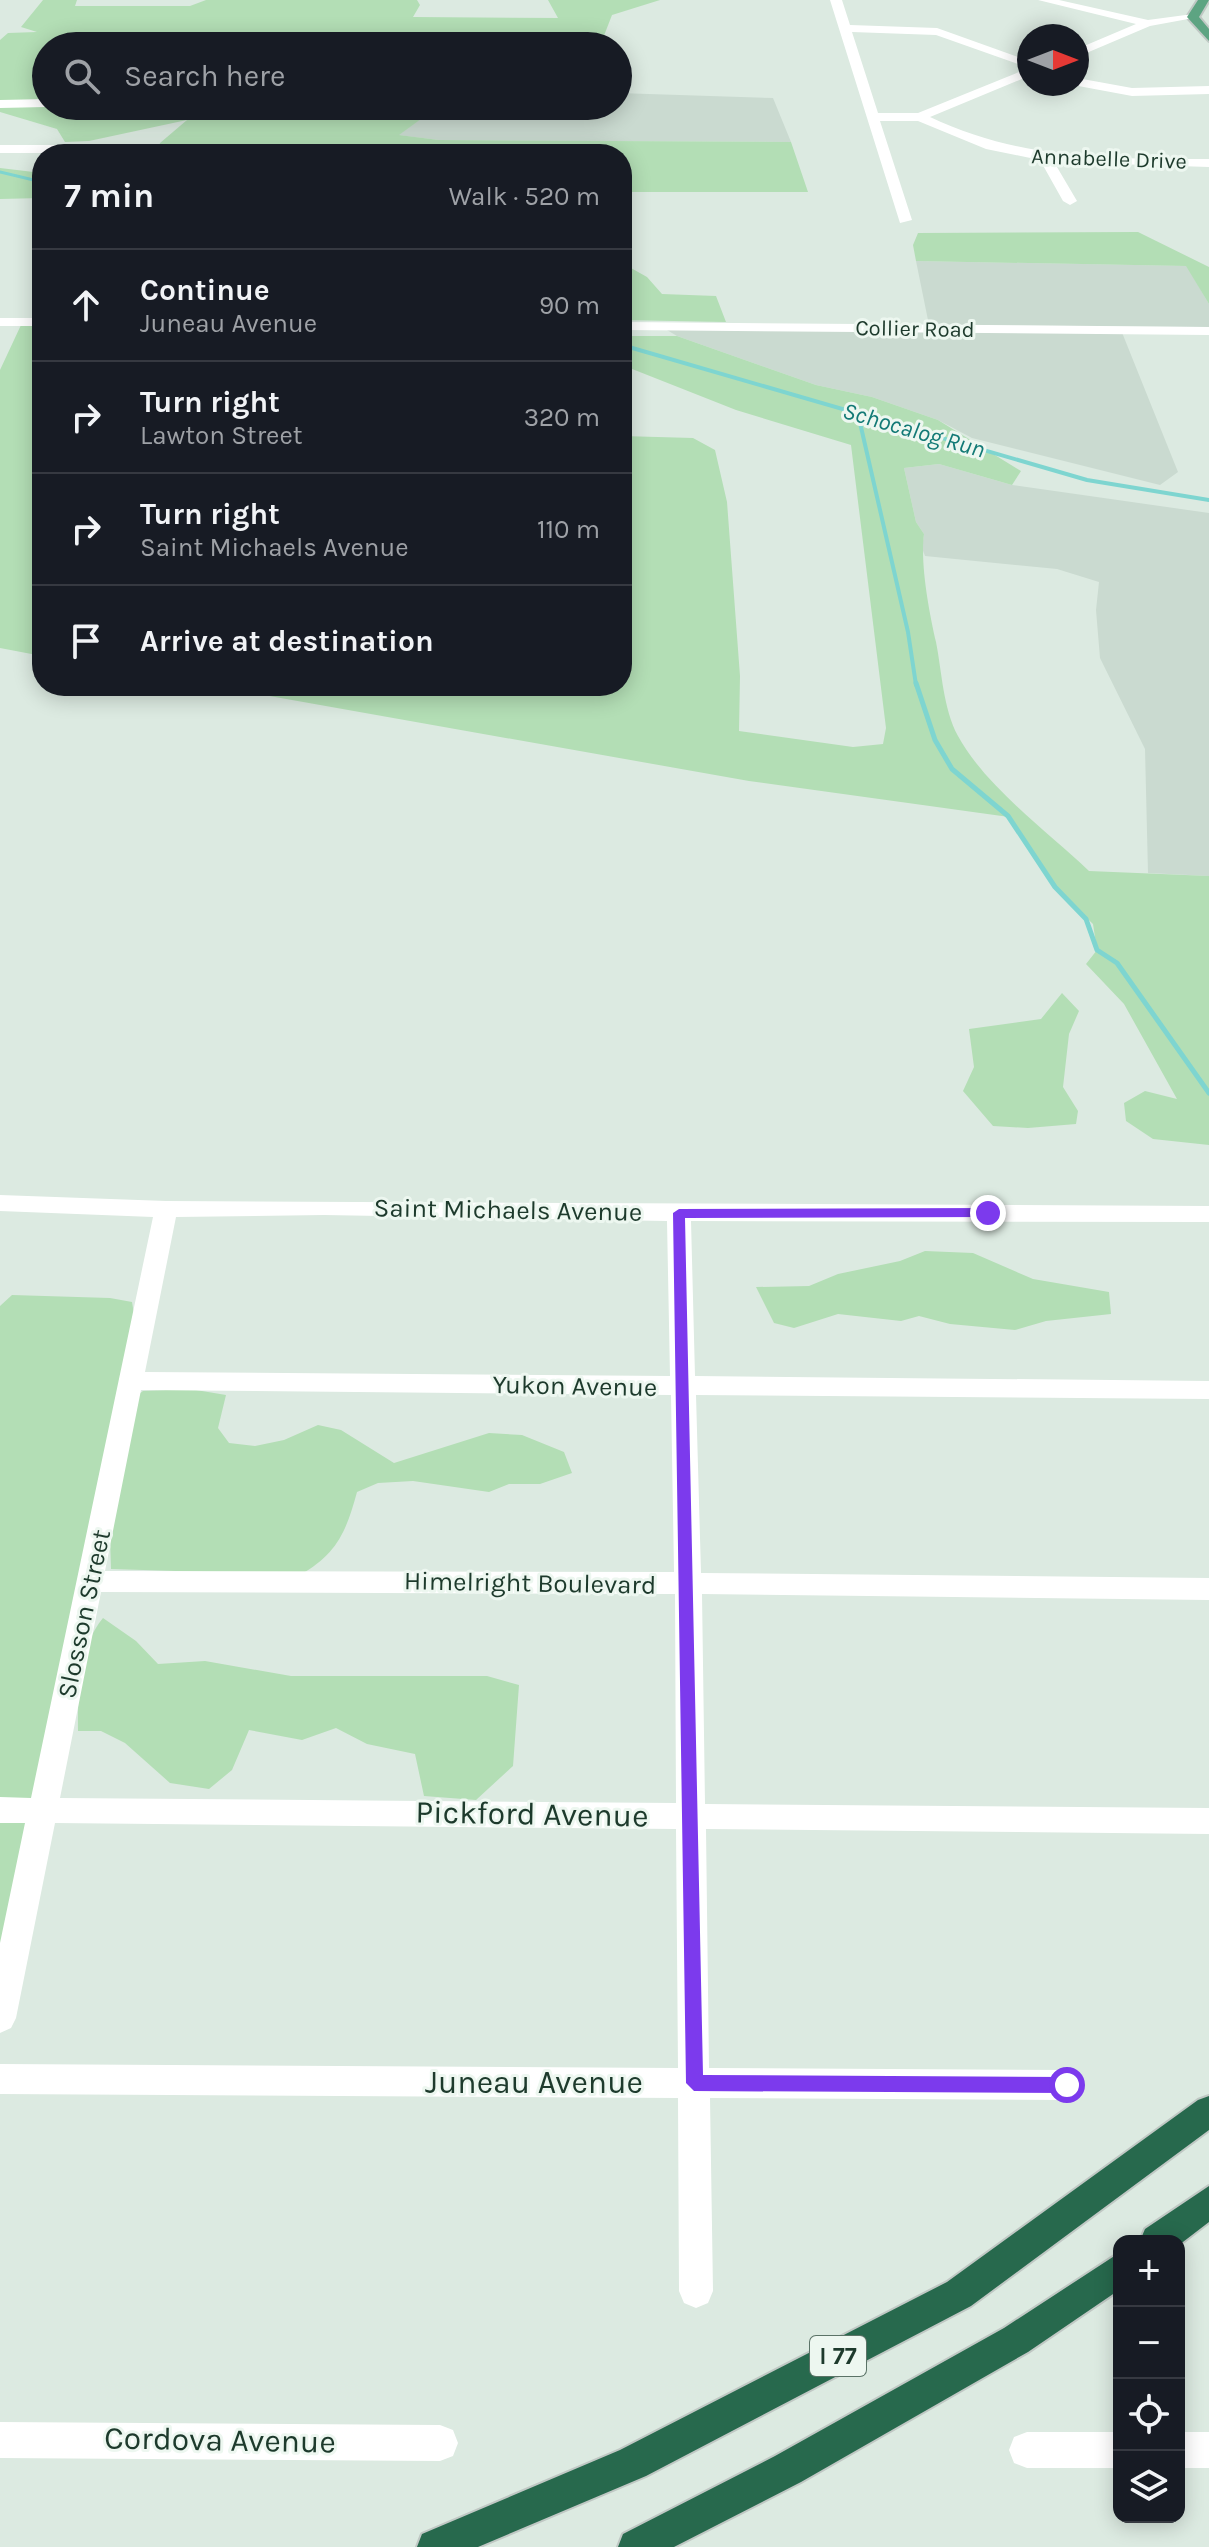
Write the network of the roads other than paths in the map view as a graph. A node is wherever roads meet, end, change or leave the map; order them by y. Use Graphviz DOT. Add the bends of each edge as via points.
graph roads {
  1 [pos="836,0"];
  2 [pos="1044,0"];
  3 [pos="1205,0"];
  4 [pos="1193,17"];
  5 [pos="1148,23"];
  6 [pos="844,28"];
  7 [pos="1209,37"];
  8 [pos="1089,48"];
  9 [pos="1017,61"];
  10 [pos="1017,77"];
  11 [pos="1089,84"];
  12 [pos="1209,90"];
  13 [pos="32,103"];
  14 [pos="0,104"];
  15 [pos="872,117"];
  16 [pos="920,117"];
  17 [pos="0,149"];
  18 [pos="32,149"];
  19 [pos="1046,160"];
  20 [pos="1209,163"];
  21 [pos="1070,201"];
  22 [pos="905,220"];
  23 [pos="0,322"];
  24 [pos="32,322"];
  25 [pos="632,326"];
  26 [pos="1209,331"];
  27 [pos="0,1203"];
  28 [pos="166,1209"];
  29 [pos="679,1213"];
  30 [pos="1209,1214"];
  31 [pos="132,1381"];
  32 [pos="683,1387"];
  33 [pos="1209,1390"];
  34 [pos="92,1581"];
  35 [pos="688,1585"];
  36 [pos="1209,1589"];
  37 [pos="0,1810"];
  38 [pos="43,1810"];
  39 [pos="690,1816"];
  40 [pos="1209,1821"];
  41 [pos="0,2018"];
  42 [pos="0,2079"];
  43 [pos="694,2083"];
  44 [pos="1067,2085"];
  45 [pos="1203,2115"];
  46 [pos="1209,2202"];
  47 [pos="1165,2235"];
  48 [pos="1113,2274"];
  49 [pos="696,2291"];
  50 [pos="0,2440"];
  51 [pos="440,2443"];
  52 [pos="1027,2450"];
  53 [pos="1113,2450"];
  54 [pos="1185,2450"];
  55 [pos="1209,2450"];
  56 [pos="435,2547"];
  57 [pos="636,2547"];
  1 -- 6 [label="street"];
  2 -- 5 [label="street"];
  3 -- 4 [label="main road"];
  4 -- 5 [label="street"];
  4 -- 7 [label="main road"];
  5 -- 8 [label="street"];
  6 -- 9 [label="street" via="937,32"];
  6 -- 15 [label="street"];
  10 -- 16 [label="street"];
  11 -- 12 [label="street" via="1132,92"];
  13 -- 14 [label="street"];
  15 -- 16 [label="street"];
  15 -- 22 [label="street"];
  16 -- 19 [label="street, Annabelle Drive" via="994,147"];
  17 -- 18 [label="street"];
  19 -- 20 [label="street, Annabelle Drive"];
  19 -- 21 [label="street"];
  23 -- 24 [label="street"];
  25 -- 26 [label="street, Collier Road"];
  27 -- 28 [label="street, Saint Michaels Avenue"];
  28 -- 29 [label="street, Saint Michaels Avenue"];
  28 -- 31 [label="street, Slosson Street"];
  29 -- 30 [label="street, Saint Michaels Avenue"];
  29 -- 32 [label="street"];
  31 -- 32 [label="street, Yukon Avenue"];
  31 -- 34 [label="street, Slosson Street"];
  32 -- 33 [label="street, Yukon Avenue"];
  32 -- 35 [label="street"];
  34 -- 35 [label="street, Himelright Boulevard"];
  34 -- 38 [label="street, Slosson Street"];
  35 -- 36 [label="street, Himelright Boulevard"];
  35 -- 39 [label="street"];
  37 -- 38 [label="street, Pickford Avenue"];
  38 -- 39 [label="street, Pickford Avenue"];
  38 -- 41 [label="street, Slosson Street"];
  39 -- 40 [label="street, Pickford Avenue"];
  39 -- 43 [label="street"];
  42 -- 43 [label="street, Juneau Avenue"];
  43 -- 44 [label="street, Juneau Avenue"];
  43 -- 49 [label="street"];
  45 -- 56 [label="highway, I 77" via="959,2294 633,2463"];
  46 -- 47 [label="highway"];
  48 -- 57 [label="highway" via="1016,2340 788,2469"];
  50 -- 51 [label="street, Cordova Avenue"];
  52 -- 53 [label="street"];
  54 -- 55 [label="street"];
}
